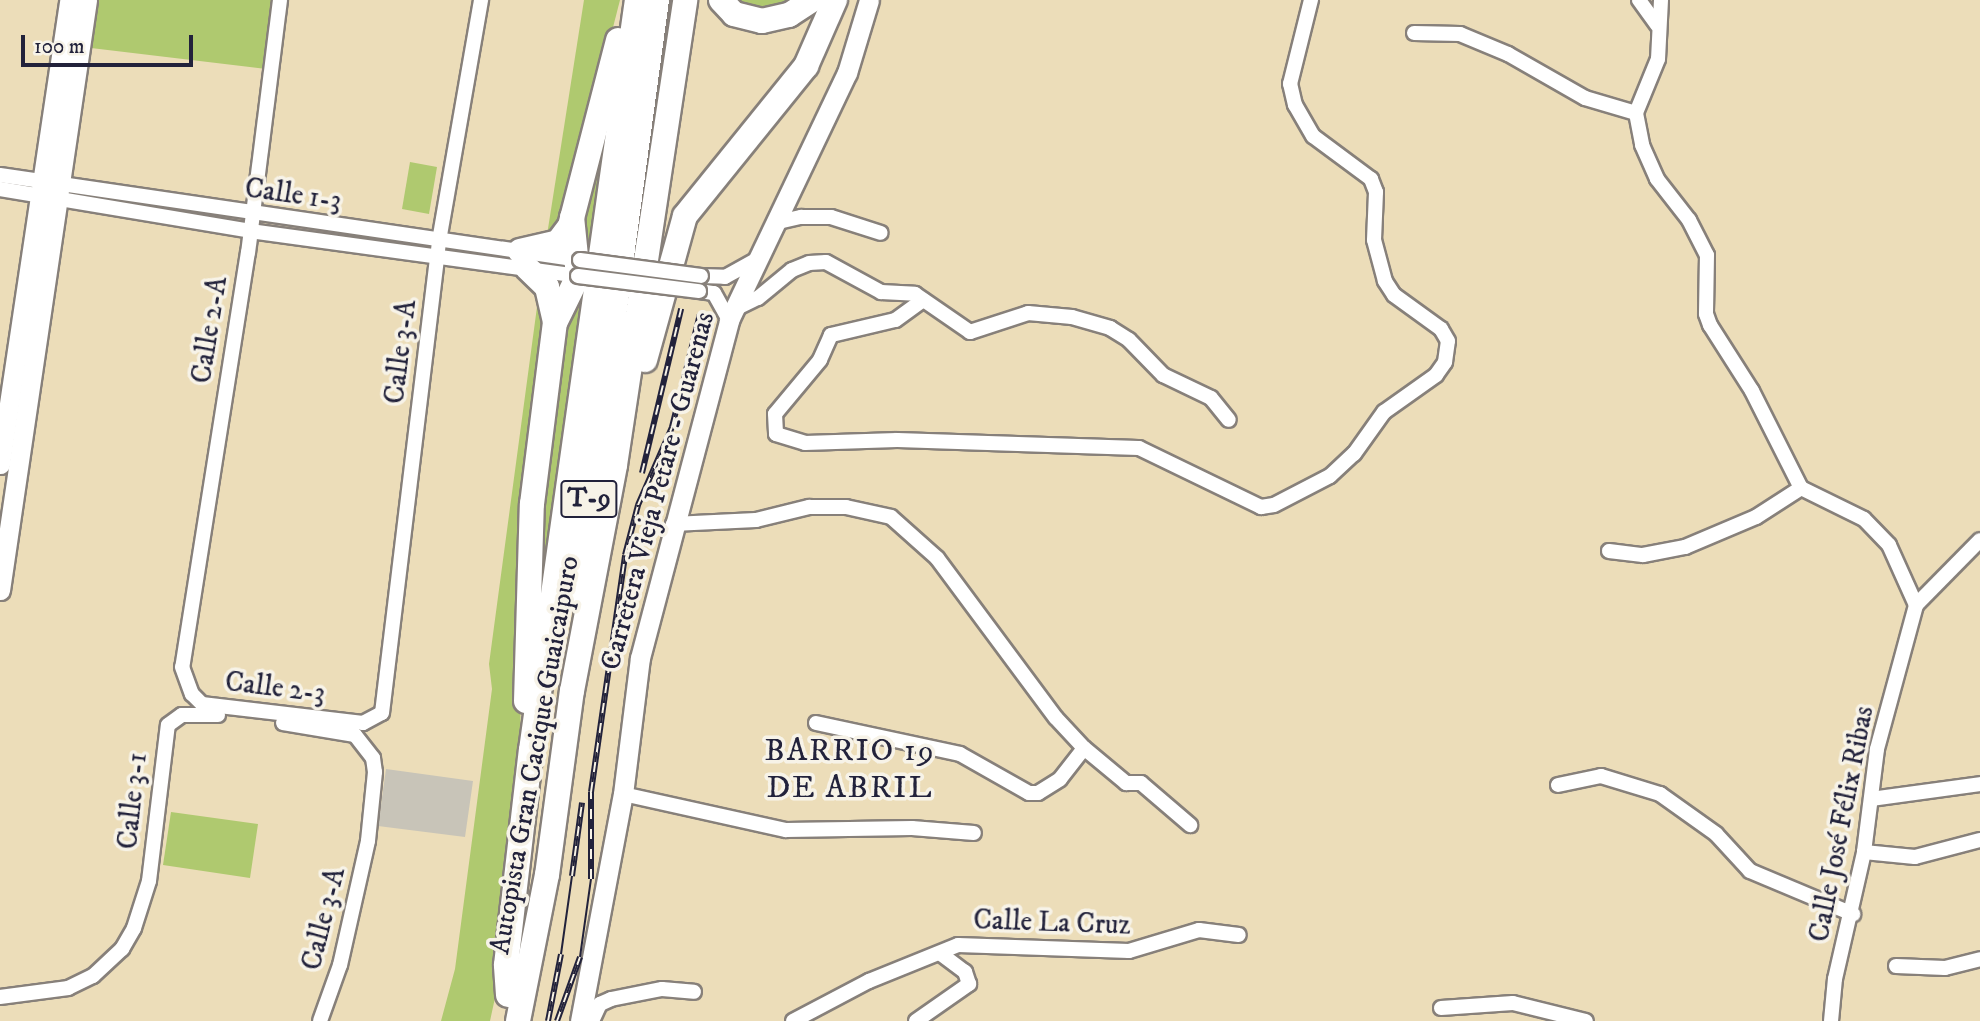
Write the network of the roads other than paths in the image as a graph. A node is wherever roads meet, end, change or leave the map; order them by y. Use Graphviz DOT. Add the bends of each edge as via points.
graph roads {
  1 [pos="69,0"];
  2 [pos="87,0"];
  3 [pos="280,0"];
  4 [pos="481,0"];
  5 [pos="635,0"];
  6 [pos="657,0"];
  7 [pos="685,0"];
  8 [pos="721,0"];
  9 [pos="812,0"];
  10 [pos="835,0"];
  11 [pos="869,0"];
  12 [pos="1311,0"];
  13 [pos="1639,0"];
  14 [pos="1661,0"];
  15 [pos="1657,25"];
  16 [pos="1414,33"];
  17 [pos="1636,113"];
  18 [pos="0,175"];
  19 [pos="0,189"];
  20 [pos="49,190"];
  21 [pos="252,214"];
  22 [pos="572,217"];
  23 [pos="774,223"];
  24 [pos="250,231"];
  25 [pos="881,233"];
  26 [pos="439,241"];
  27 [pos="437,256"];
  28 [pos="524,259"];
  29 [pos="757,259"];
  30 [pos="579,268"];
  31 [pos="923,300"];
  32 [pos="732,314"];
  33 [pos="555,322"];
  34 [pos="1229,420"];
  35 [pos="0,464"];
  36 [pos="1801,488"];
  37 [pos="608,503"];
  38 [pos="673,524"];
  39 [pos="1980,540"];
  40 [pos="1609,551"];
  41 [pos="0,590"];
  42 [pos="1916,605"];
  43 [pos="182,667"];
  44 [pos="382,713"];
  45 [pos="816,723"];
  46 [pos="366,746"];
  47 [pos="1084,748"];
  48 [pos="531,750"];
  49 [pos="1980,784"];
  50 [pos="1558,785"];
  51 [pos="623,794"];
  52 [pos="1871,799"];
  53 [pos="1189,825"];
  54 [pos="974,833"];
  55 [pos="1980,840"];
  56 [pos="1864,852"];
  57 [pos="1853,914"];
  58 [pos="1239,935"];
  59 [pos="940,953"];
  60 [pos="1980,959"];
  61 [pos="1896,966"];
  62 [pos="694,992"];
  63 [pos="508,995"];
  64 [pos="0,997"];
  65 [pos="1441,1008"];
  66 [pos="320,1021"];
  67 [pos="503,1021"];
  68 [pos="518,1021"];
  69 [pos="580,1021"];
  70 [pos="592,1021"];
  71 [pos="793,1021"];
  72 [pos="916,1021"];
  73 [pos="1586,1021"];
  74 [pos="1830,1021"];
  1 -- 20 [label="street"];
  2 -- 20 [label="street"];
  3 -- 21 [label="street, Calle 2-A"];
  4 -- 26 [label="street, Calle 3-A"];
  5 -- 22 [label="highway"];
  5 -- 48 [label="highway"];
  6 -- 63 [label="highway, Autopista Gran Cacique Guaicaipuro / T-9" via="534,882"];
  7 -- 37 [label="highway, Autopista Gran Cacique Guaicaipuro / T-9"];
  8 -- 9 [label="highway" via="734,14 762,21 789,15"];
  10 -- 37 [label="highway" via="806,66 685,216"];
  11 -- 23 [label="street, Carretera Vieja Petare - Guarenas" via="847,73"];
  12 -- 31 [label="street" via="1290,84 1295,105 1313,136 1371,179 1376,192 1374,240 1385,281 1394,295 1441,329 1448,341 1445,362 1436,374 1384,412 1354,454 1330,476 1274,505 1261,507 1139,448 897,440 805,443 776,434 775,414 820,360 831,335 895,320"];
  13 -- 15 [label="street"];
  14 -- 15 [label="street"];
  15 -- 17 [label="street" via="1658,59"];
  16 -- 17 [label="street" via="1460,34 1508,54 1585,98"];
  17 -- 36 [label="street" via="1657,179 1707,255 1706,314 1710,325 1752,391"];
  18 -- 20 [label="street, Calle 1-3"];
  19 -- 20 [label="street, Calle 1-3"];
  20 -- 21 [label="street, Calle 1-3"];
  20 -- 24 [label="street, Calle 1-3"];
  20 -- 35 [label="street"];
  20 -- 41 [label="street"];
  21 -- 24 [label="street, Calle 2-A"];
  21 -- 26 [label="street, Calle 1-3"];
  22 -- 28 [label="highway" via="558,242"];
  22 -- 30 [label="highway"];
  23 -- 25 [label="street" via="831,217"];
  23 -- 29 [label="street, Carretera Vieja Petare - Guarenas"];
  24 -- 27 [label="street, Calle 1-3"];
  24 -- 43 [label="street, Calle 2-A"];
  26 -- 27 [label="street, Calle 3-A"];
  26 -- 28 [label="street, Calle 1-3"];
  27 -- 28 [label="street, Calle 1-3"];
  27 -- 44 [label="street, Calle 3-A"];
  28 -- 30 [label="street, Calle 1-3"];
  28 -- 33 [label="highway" via="547,287"];
  29 -- 30 [label="street, bridge" via="724,277"];
  29 -- 32 [label="street, Carretera Vieja Petare - Guarenas"];
  30 -- 32 [label="street, bridge" via="714,293"];
  30 -- 33 [label="highway"];
  31 -- 32 [label="street" via="915,294 881,292 826,262 809,263 792,270"];
  31 -- 34 [label="street" via="970,332 1037,313 1110,328 1147,354 1170,380 1211,398"];
  32 -- 38 [label="street, Carretera Vieja Petare - Guarenas"];
  33 -- 48 [label="highway" via="528,548 525,648"];
  36 -- 40 [label="street" via="1756,517 1685,547 1643,555"];
  36 -- 42 [label="street" via="1864,519 1889,545"];
  37 -- 68 [label="highway, Autopista Gran Cacique Guaicaipuro / T-9" via="572,691 547,876"];
  38 -- 47 [label="street" via="756,520 809,507 855,508 891,517 937,558 1056,718"];
  38 -- 51 [label="street, Carretera Vieja Petare - Guarenas" via="638,670"];
  39 -- 42 [label="street, Calle José Félix Ribas"];
  42 -- 52 [label="street, Calle José Félix Ribas" via="1877,749"];
  43 -- 44 [label="street, Calle 2-3" via="192,694 202,704 363,723"];
  45 -- 47 [label="street" via="960,754 1029,793 1038,793 1060,779"];
  46 -- 64 [label="street, Calle 3-1" via="344,731 201,713 174,719 166,733 149,881 122,949 93,976 68,988"];
  46 -- 66 [label="street, Calle 3-A" via="375,772 368,841 340,965"];
  47 -- 53 [label="street" via="1126,783 1140,783"];
  48 -- 63 [label="highway" via="506,965"];
  49 -- 52 [label="street"];
  50 -- 57 [label="street" via="1601,776 1660,794 1716,835 1750,871"];
  51 -- 54 [label="street" via="786,830 912,828"];
  51 -- 69 [label="street, Carretera Vieja Petare - Guarenas"];
  52 -- 56 [label="street, Calle José Félix Ribas"];
  55 -- 56 [label="street" via="1915,858"];
  56 -- 57 [label="street, Calle José Félix Ribas"];
  57 -- 74 [label="street, Calle José Félix Ribas" via="1835,979"];
  58 -- 59 [label="street, Calle La Cruz" via="1199,930 1129,951 958,945"];
  59 -- 71 [label="street, Calle La Cruz" via="869,981"];
  59 -- 72 [label="street" via="965,972 969,984"];
  60 -- 61 [label="street" via="1945,968"];
  62 -- 70 [label="street" via="662,989 611,999 600,1004"];
  63 -- 67 [label="highway, Autopista Gran Cacique Guaicaipuro / T-9"];
  65 -- 73 [label="street" via="1513,1003"];
}
